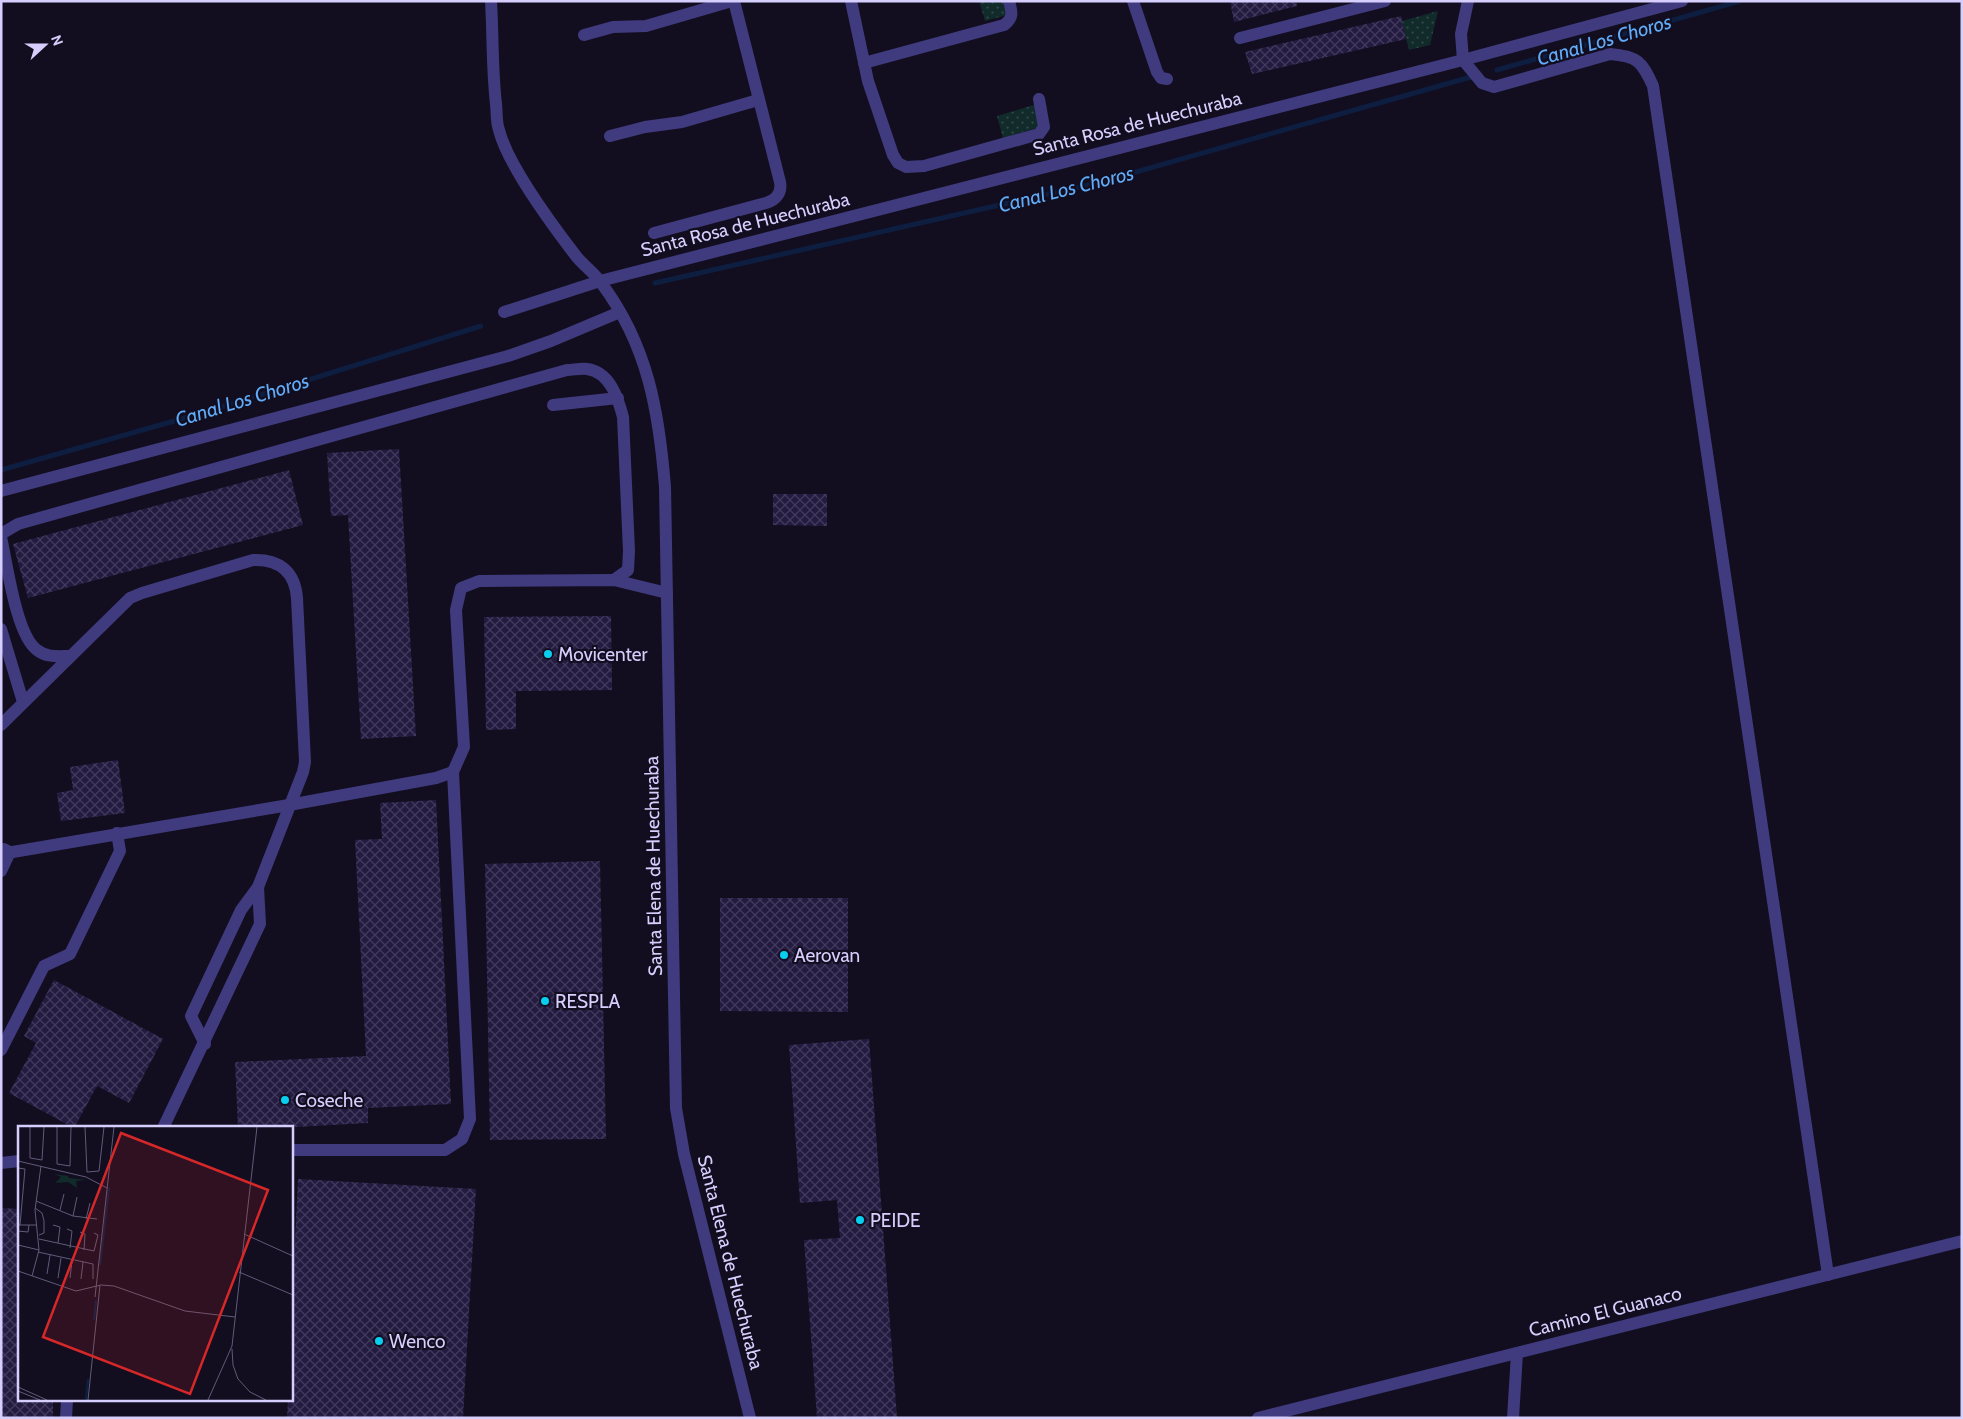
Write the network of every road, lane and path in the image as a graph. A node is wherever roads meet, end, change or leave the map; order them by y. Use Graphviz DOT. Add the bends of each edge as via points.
graph roads {
  1 [pos="492,1"];
  2 [pos="733,1"];
  3 [pos="851,1"];
  4 [pos="1009,1"];
  5 [pos="1133,1"];
  6 [pos="1385,1"];
  7 [pos="1461,1"];
  8 [pos="1468,1"];
  9 [pos="1682,1"];
  10 [pos="584,35"];
  11 [pos="1240,38"];
  12 [pos="1463,60"];
  13 [pos="864,63"];
  14 [pos="1167,79"];
  15 [pos="1039,99"];
  16 [pos="758,100"];
  17 [pos="610,136"];
  18 [pos="654,233"];
  19 [pos="600,281"];
  20 [pos="504,312"];
  21 [pos="620,312"];
  22 [pos="618,398"];
  23 [pos="553,405"];
  24 [pos="1,491"];
  25 [pos="1,535"];
  26 [pos="628,570"];
  27 [pos="614,580"];
  28 [pos="667,592"];
  29 [pos="1,629"];
  30 [pos="70,656"];
  31 [pos="23,702"];
  32 [pos="1,725"];
  33 [pos="453,772"];
  34 [pos="289,806"];
  35 [pos="117,833"];
  36 [pos="4,851"];
  37 [pos="1,871"];
  38 [pos="258,887"];
  39 [pos="205,1044"];
  40 [pos="1,1050"];
  41 [pos="164,1126"];
  42 [pos="292,1150"];
  43 [pos="18,1161"];
  44 [pos="1,1163"];
  45 [pos="1962,1241"];
  46 [pos="1828,1275"];
  47 [pos="1517,1353"];
  48 [pos="67,1402"];
  49 [pos="66,1418"];
  50 [pos="750,1418"];
  51 [pos="1258,1418"];
  52 [pos="1512,1418"];
  1 -- 19 [label="street" via="498,130 530,192 577,257"];
  2 -- 10 [label="street" via="646,26 613,27"];
  2 -- 16 [label="street"];
  3 -- 13 [label="street"];
  4 -- 13 [label="street" via="1011,19 1004,25"];
  5 -- 14 [label="street" via="1158,76"];
  6 -- 11 [label="street"];
  7 -- 8 [label="street"];
  8 -- 12 [label="street" via="1461,34"];
  9 -- 12 [label="street, Santa Rosa de Huechuraba"];
  12 -- 19 [label="street, Santa Rosa de Huechuraba"];
  12 -- 46 [label="street" via="1482,83 1494,87 1610,54 1627,55 1638,61 1653,86"];
  13 -- 15 [label="street" via="893,155 906,167 924,166 1039,134 1044,126"];
  16 -- 17 [label="street" via="682,122 645,126"];
  16 -- 18 [label="street" via="780,182 778,196 766,203"];
  19 -- 20 [label="street, Santa Rosa de Huechuraba"];
  19 -- 21 [label="street"];
  21 -- 24 [label="street" via="508,356"];
  21 -- 28 [label="street, Santa Elena de Huechuraba" via="639,350 661,436"];
  22 -- 23 [label="street"];
  22 -- 25 [label="street" via="609,382 599,373 587,369 567,370 18,524"];
  22 -- 26 [label="street" via="625,434"];
  25 -- 30 [label="street" via="25,636 36,650 50,657"];
  26 -- 27 [label="street"];
  26 -- 28 [label="street"];
  27 -- 28 [label="street"];
  27 -- 33 [label="street" via="479,581 461,588 456,610 464,747"];
  28 -- 50 [label="street, Santa Elena de Huechuraba" via="676,1108 684,1154"];
  29 -- 31 [label="street"];
  30 -- 31 [label="street"];
  30 -- 34 [label="street" via="125,602 142,593 253,560 276,563 293,580 296,593 305,762"];
  31 -- 32 [label="street"];
  33 -- 34 [label="street"];
  33 -- 42 [label="street" via="470,1120 462,1139 445,1150"];
  34 -- 35 [label="street"];
  34 -- 38 [label="street"];
  35 -- 36 [label="street"];
  35 -- 40 [label="street" via="120,851 70,954 44,966"];
  36 -- 37 [label="street"];
  38 -- 39 [label="street" via="260,924"];
  38 -- 39 [label="street" via="241,910 191,1016"];
  39 -- 41 [label="street"];
  43 -- 44 [label="street"];
  45 -- 46 [label="street, Camino El Guanaco"];
  46 -- 47 [label="street, Camino El Guanaco"];
  47 -- 51 [label="street, Camino El Guanaco"];
  47 -- 52 [label="street"];
  48 -- 49 [label="street"];
}
